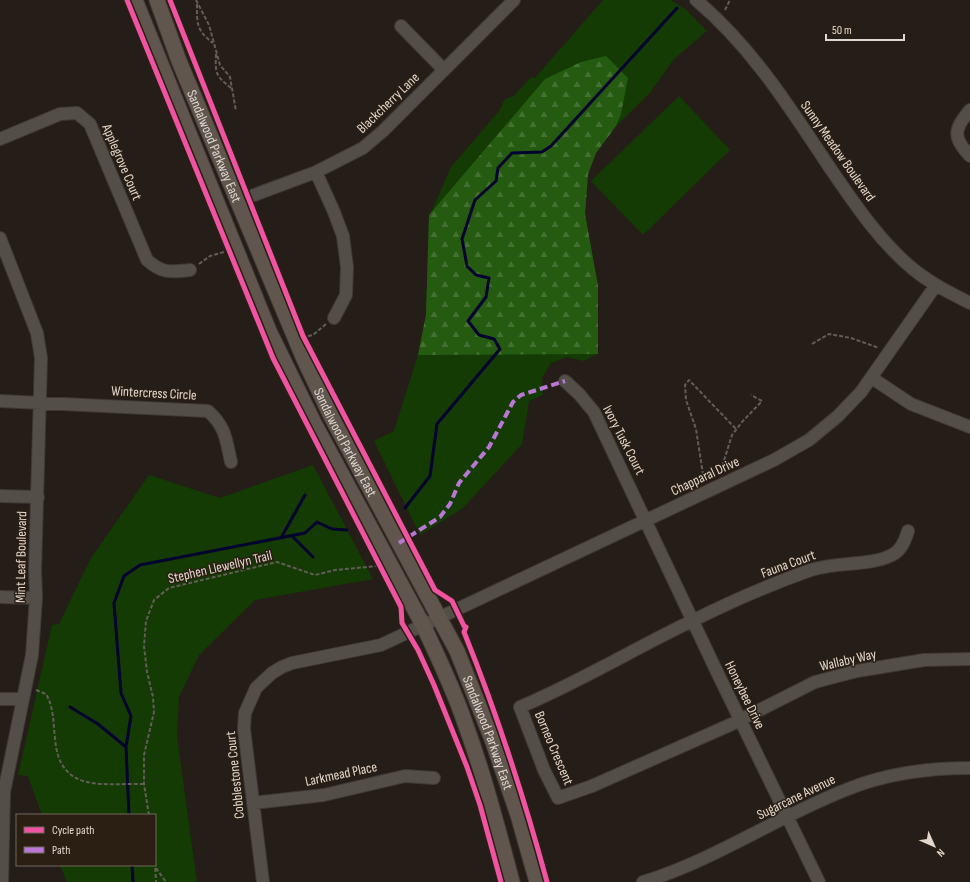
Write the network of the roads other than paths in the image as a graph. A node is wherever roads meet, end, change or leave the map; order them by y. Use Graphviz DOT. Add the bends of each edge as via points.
graph roads {
  1 [pos="135,0"];
  2 [pos="157,0"];
  3 [pos="514,0"];
  4 [pos="696,0"];
  5 [pos="401,26"];
  6 [pos="444,70"];
  7 [pos="970,110"];
  8 [pos="0,139"];
  9 [pos="970,156"];
  10 [pos="316,172"];
  11 [pos="238,201"];
  12 [pos="0,238"];
  13 [pos="3,256"];
  14 [pos="190,270"];
  15 [pos="936,285"];
  16 [pos="970,303"];
  17 [pos="334,318"];
  18 [pos="872,378"];
  19 [pos="565,381"];
  20 [pos="0,401"];
  21 [pos="40,401"];
  22 [pos="970,427"];
  23 [pos="231,462"];
  24 [pos="0,496"];
  25 [pos="38,497"];
  26 [pos="646,520"];
  27 [pos="908,531"];
  28 [pos="0,597"];
  29 [pos="36,598"];
  30 [pos="693,620"];
  31 [pos="431,621"];
  32 [pos="970,659"];
  33 [pos="0,699"];
  34 [pos="23,699"];
  35 [pos="740,720"];
  36 [pos="970,768"];
  37 [pos="434,778"];
  38 [pos="2,792"];
  39 [pos="253,803"];
  40 [pos="786,817"];
  41 [pos="2,882"];
  42 [pos="262,882"];
  43 [pos="512,882"];
  44 [pos="537,882"];
  45 [pos="643,882"];
  46 [pos="819,882"];
  1 -- 31 [label="main road, Sandalwood Parkway East" via="275,345 318,430"];
  2 -- 11 [label="main road, Sandalwood Parkway East" via="179,61"];
  3 -- 6 [label="street, Blackcherry Lane"];
  4 -- 15 [label="street, Sunny Meadow Boulevard" via="756,61 853,201 887,242 912,268"];
  5 -- 6 [label="street"];
  6 -- 10 [label="street, Blackcherry Lane" via="363,148"];
  7 -- 9 [label="street" via="960,123 957,133 960,144"];
  8 -- 14 [label="street, Applegrove Court" via="60,114 77,113 90,124 147,260 166,272"];
  10 -- 11 [label="street, Blackcherry Lane"];
  10 -- 17 [label="street" via="343,236 347,267 346,295"];
  11 -- 31 [label="main road, Sandalwood Parkway East" via="304,359"];
  12 -- 13 [label="street, Mint Leaf Boulevard"];
  13 -- 21 [label="street, Mint Leaf Boulevard" via="40,343"];
  15 -- 16 [label="street, Sunny Meadow Boulevard"];
  15 -- 18 [label="street, Chapparal Drive"];
  18 -- 22 [label="street" via="911,404"];
  18 -- 26 [label="street, Chapparal Drive" via="838,416 809,440 774,460"];
  19 -- 26 [label="street, Ivory Tusk Court" via="594,412"];
  20 -- 21 [label="street, Wintercress Circle"];
  21 -- 23 [label="street, Wintercress Circle" via="208,411 218,419 225,431"];
  21 -- 25 [label="street, Mint Leaf Boulevard"];
  24 -- 25 [label="street"];
  25 -- 29 [label="street, Mint Leaf Boulevard"];
  26 -- 30 [label="street, Honeybee Drive"];
  26 -- 31 [label="street, Chapparal Drive"];
  27 -- 30 [label="street, Fauna Court" via="904,544 892,555 820,567 781,580"];
  28 -- 29 [label="street"];
  29 -- 34 [label="street, Mint Leaf Boulevard" via="32,655"];
  30 -- 35 [label="street, Honeybee Drive"];
  30 -- 35 [label="street, Borneo Crescent" via="586,677 520,707 544,770 558,798 592,786"];
  31 -- 39 [label="street, Cobblestone Court" via="376,646 292,663 263,680 251,697 245,721"];
  31 -- 43 [label="main road, Sandalwood Parkway East" via="497,825"];
  31 -- 44 [label="main road, Sandalwood Parkway East" via="457,651 492,739"];
  32 -- 35 [label="street, Wallaby Way" via="924,660 857,671 815,682"];
  33 -- 34 [label="street"];
  34 -- 38 [label="street, Mint Leaf Boulevard"];
  35 -- 40 [label="street, Honeybee Drive"];
  36 -- 40 [label="street, Sugarcane Avenue" via="926,771 868,782"];
  37 -- 39 [label="street, Larkmead Place" via="405,776 324,795"];
  38 -- 41 [label="street, Mint Leaf Boulevard"];
  39 -- 42 [label="street, Cobblestone Court"];
  40 -- 45 [label="street, Sugarcane Avenue" via="696,861"];
  40 -- 46 [label="street, Honeybee Drive"];
}
